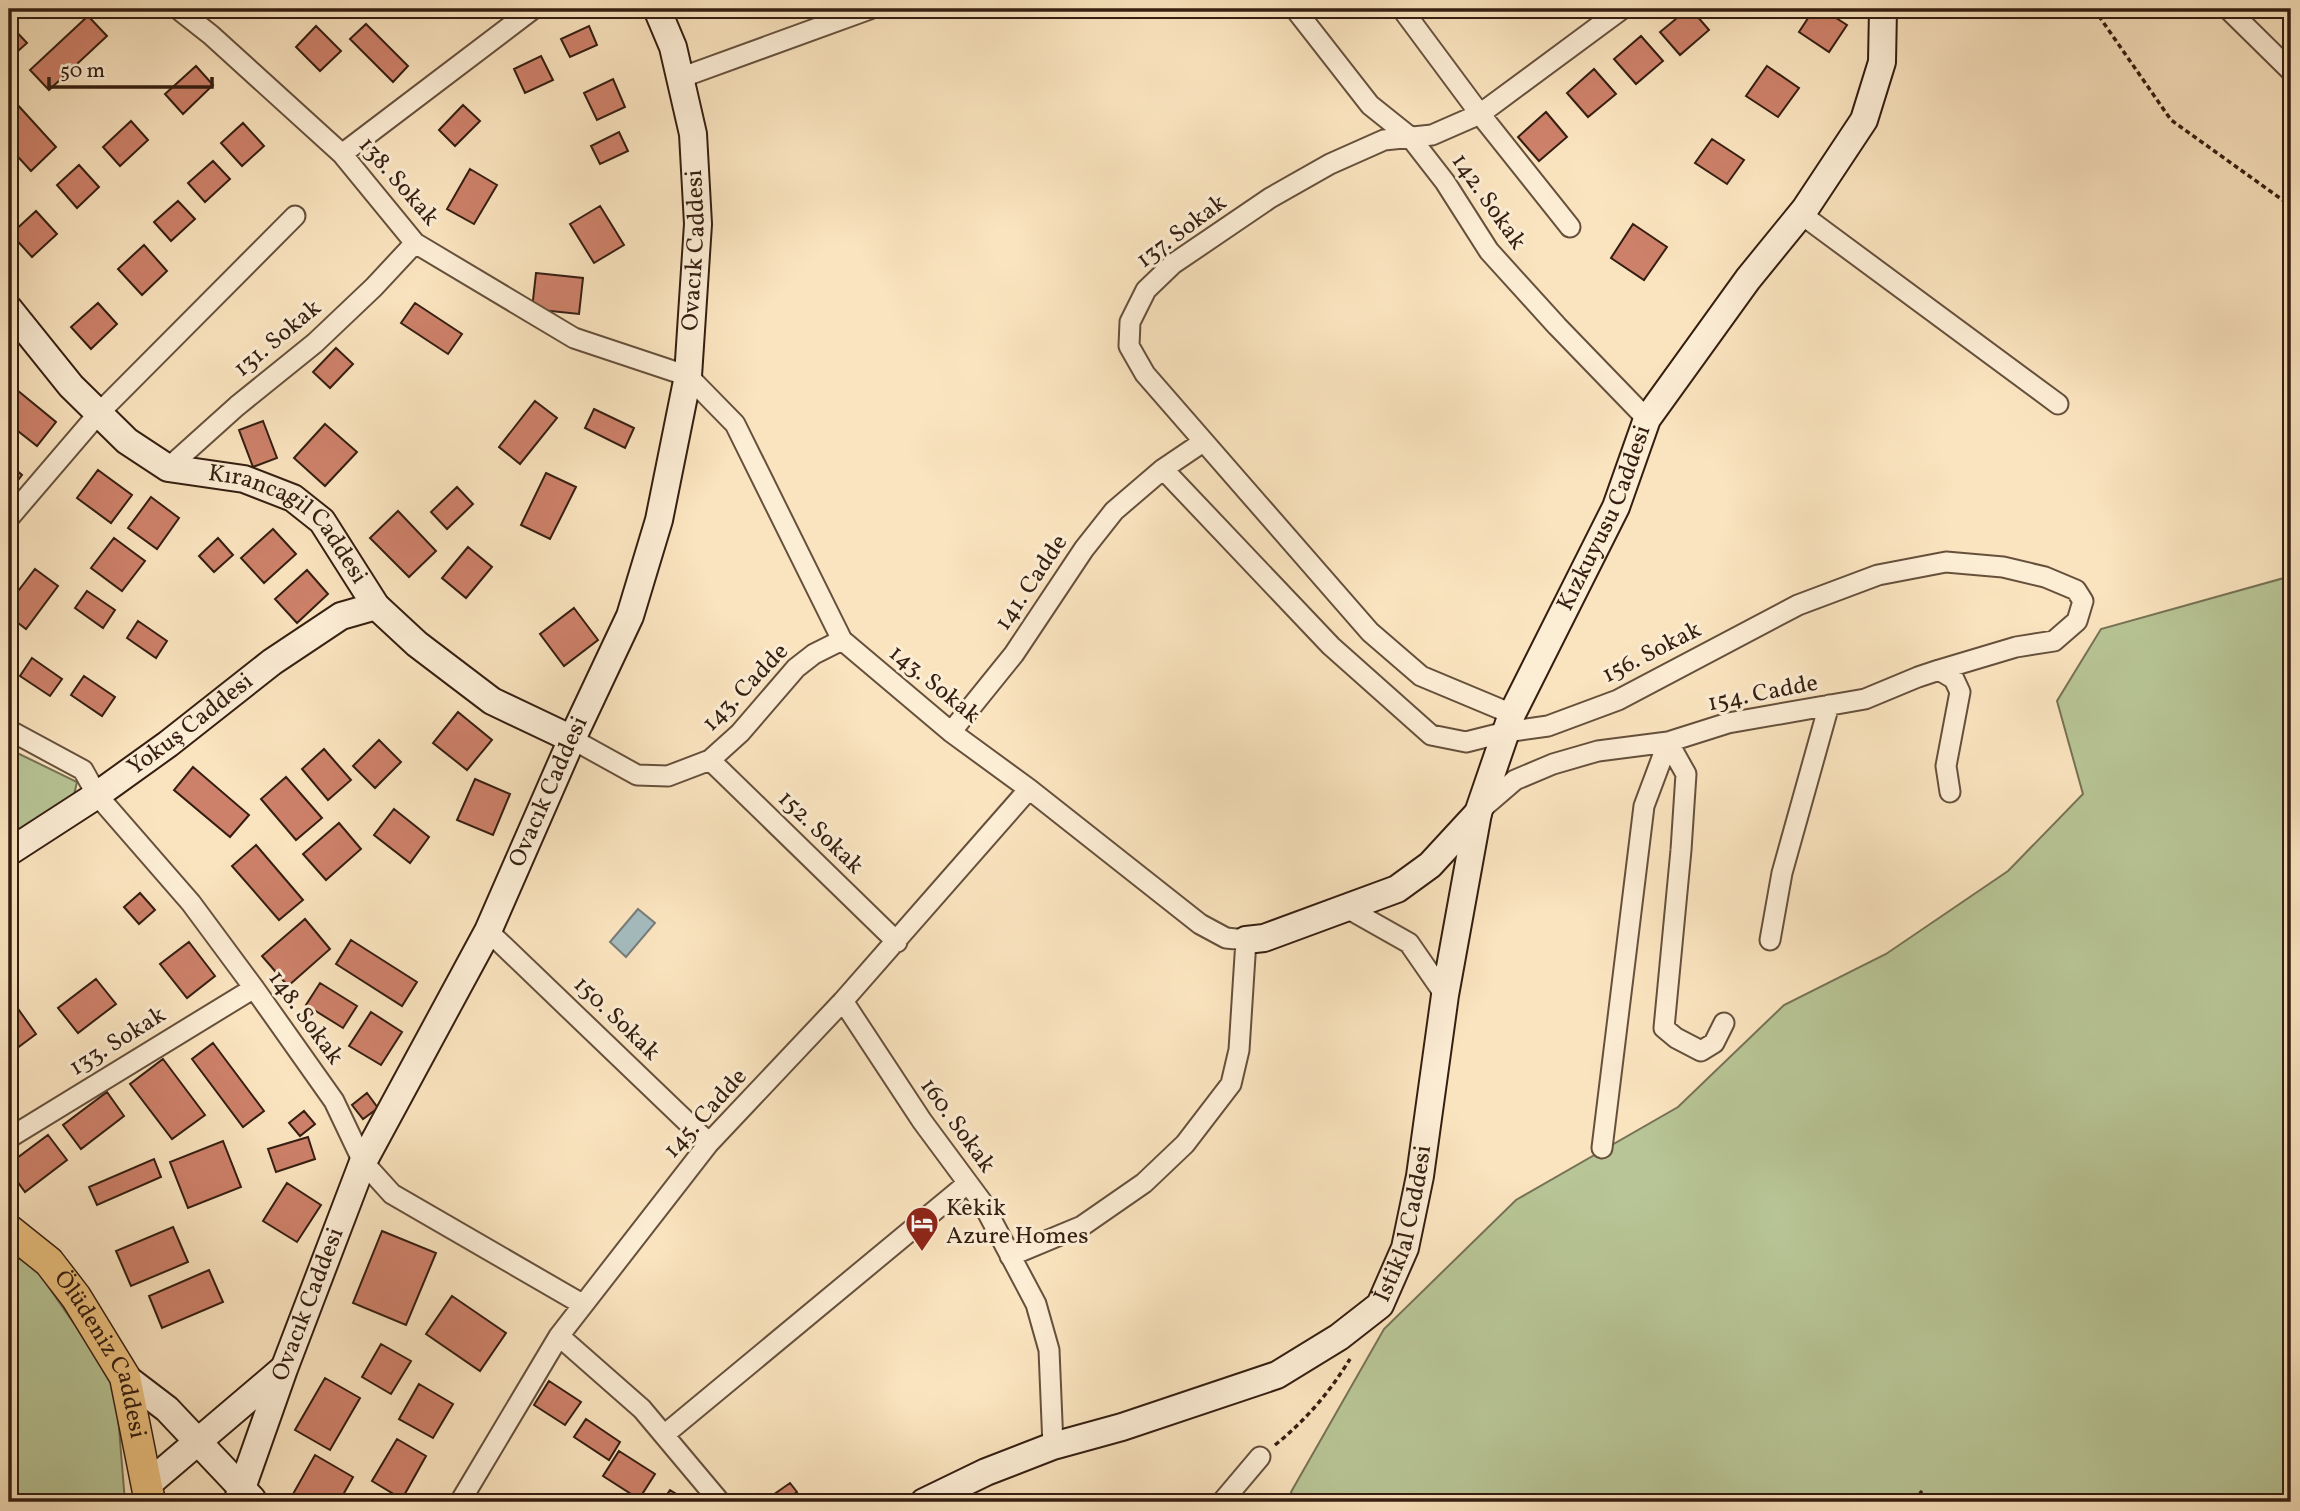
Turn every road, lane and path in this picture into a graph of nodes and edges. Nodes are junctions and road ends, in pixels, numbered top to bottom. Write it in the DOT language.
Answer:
graph roads {
  1 [pos="178,9"];
  2 [pos="533,9"];
  3 [pos="657,9"];
  4 [pos="870,9"];
  5 [pos="1295,9"];
  6 [pos="1402,9"];
  7 [pos="1883,9"];
  8 [pos="2094,9"];
  9 [pos="2228,9"];
  10 [pos="1618,10"];
  11 [pos="2291,71"];
  12 [pos="680,78"];
  13 [pos="1480,114"];
  14 [pos="1410,137"];
  15 [pos="342,154"];
  16 [pos="2291,206"];
  17 [pos="1801,214"];
  18 [pos="295,216"];
  19 [pos="1570,228"];
  20 [pos="415,243"];
  21 [pos="9,309"];
  22 [pos="688,376"];
  23 [pos="2058,404"];
  24 [pos="98,414"];
  25 [pos="1647,419"];
  26 [pos="1203,442"];
  27 [pos="168,468"];
  28 [pos="1163,469"];
  29 [pos="9,518"];
  30 [pos="376,606"];
  31 [pos="842,640"];
  32 [pos="1939,670"];
  33 [pos="1829,705"];
  34 [pos="1509,723"];
  35 [pos="9,730"];
  36 [pos="951,732"];
  37 [pos="572,739"];
  38 [pos="1668,742"];
  39 [pos="710,760"];
  40 [pos="1029,789"];
  41 [pos="1950,792"];
  42 [pos="97,795"];
  43 [pos="1478,813"];
  44 [pos="9,852"];
  45 [pos="1347,908"];
  46 [pos="488,931"];
  47 [pos="1246,940"];
  48 [pos="1770,940"];
  49 [pos="897,942"];
  50 [pos="254,988"];
  51 [pos="1445,995"];
  52 [pos="843,1002"];
  53 [pos="1724,1023"];
  54 [pos="9,1138"];
  55 [pos="709,1143"];
  56 [pos="1602,1148"];
  57 [pos="363,1162"];
  58 [pos="968,1183"];
  59 [pos="9,1230"];
  60 [pos="1010,1256"];
  61 [pos="582,1304"];
  62 [pos="559,1336"];
  63 [pos="1355,1349"];
  64 [pos="284,1369"];
  65 [pos="125,1377"];
  66 [pos="664,1435"];
  67 [pos="197,1441"];
  68 [pos="1053,1446"];
  69 [pos="1260,1457"];
  70 [pos="149,1493"];
  71 [pos="245,1498"];
  72 [pos="460,1502"];
  73 [pos="720,1502"];
  74 [pos="924,1502"];
  75 [pos="1222,1502"];
  76 [pos="1916,1502"];
  77 [pos="1923,1502"];
  1 -- 15 [label="street, 138. Sokak"];
  2 -- 15 [label="street"];
  3 -- 12 [label="street, Ovacık Caddesi"];
  4 -- 12 [label="street"];
  5 -- 14 [label="street, 142. Sokak"];
  6 -- 13 [label="street"];
  7 -- 17 [label="street, Kızkuyusu Caddesi"];
  8 -- 16 [label="path"];
  9 -- 11 [label="street"];
  10 -- 13 [label="street, 137. Sokak"];
  12 -- 22 [label="street, Ovacık Caddesi"];
  13 -- 14 [label="street, 137. Sokak"];
  13 -- 19 [label="street"];
  14 -- 25 [label="street, 142. Sokak"];
  14 -- 26 [label="street, 137. Sokak"];
  15 -- 20 [label="street, 138. Sokak"];
  17 -- 23 [label="street"];
  17 -- 25 [label="street, Kızkuyusu Caddesi"];
  18 -- 24 [label="street"];
  20 -- 22 [label="street, 138. Sokak"];
  20 -- 27 [label="street, 131. Sokak"];
  21 -- 24 [label="street, Kırancagil Caddesi"];
  22 -- 31 [label="street, 143. Sokak"];
  22 -- 37 [label="street, Ovacık Caddesi"];
  24 -- 27 [label="street, Kırancagil Caddesi"];
  24 -- 29 [label="street"];
  25 -- 34 [label="street, Kızkuyusu Caddesi"];
  26 -- 28 [label="street, 141. Cadde"];
  26 -- 34 [label="street, 137. Sokak"];
  27 -- 30 [label="street, Kırancagil Caddesi"];
  28 -- 34 [label="street, 156. Sokak"];
  28 -- 36 [label="street, 141. Cadde"];
  30 -- 37 [label="street, Kırancagil Caddesi"];
  30 -- 42 [label="street, Yokuş Caddesi"];
  31 -- 36 [label="street, 143. Sokak"];
  31 -- 39 [label="street, 143. Cadde"];
  32 -- 33 [label="street, 154. Cadde"];
  32 -- 34 [label="street, 156. Sokak"];
  32 -- 41 [label="street"];
  33 -- 38 [label="street, 154. Cadde"];
  33 -- 48 [label="street"];
  34 -- 43 [label="street, Kızkuyusu Caddesi"];
  35 -- 42 [label="street, 148. Sokak"];
  36 -- 40 [label="street, 143. Sokak"];
  37 -- 39 [label="street, 143. Cadde"];
  37 -- 46 [label="street, Ovacık Caddesi"];
  38 -- 43 [label="street, 154. Cadde"];
  38 -- 53 [label="street"];
  38 -- 56 [label="street"];
  39 -- 49 [label="street, 152. Sokak"];
  40 -- 47 [label="street, 143. Sokak"];
  40 -- 49 [label="street, 145. Cadde"];
  42 -- 44 [label="street, Yokuş Caddesi"];
  42 -- 50 [label="street, 148. Sokak"];
  43 -- 45 [label="street, Kızkuyusu Caddesi"];
  43 -- 51 [label="street, İstiklal Caddesi"];
  45 -- 47 [label="street, Kızkuyusu Caddesi"];
  45 -- 51 [label="street"];
  46 -- 55 [label="street, 150. Sokak"];
  46 -- 57 [label="street, Ovacık Caddesi"];
  47 -- 60 [label="street"];
  49 -- 52 [label="street, 145. Cadde"];
  50 -- 54 [label="street, 133. Sokak"];
  50 -- 57 [label="street, 148. Sokak"];
  51 -- 68 [label="street, İstiklal Caddesi"];
  52 -- 55 [label="street, 145. Cadde"];
  52 -- 58 [label="street, 160. Sokak"];
  55 -- 61 [label="street, 145. Cadde"];
  57 -- 61 [label="street, 148. Sokak"];
  57 -- 64 [label="street, Ovacık Caddesi"];
  58 -- 60 [label="street, 160. Sokak"];
  58 -- 66 [label="street"];
  59 -- 65 [label="main road, Ölüdeniz Caddesi"];
  60 -- 68 [label="street, 160. Sokak"];
  61 -- 62 [label="street, 145. Cadde"];
  62 -- 66 [label="street"];
  62 -- 72 [label="street, 145. Cadde"];
  63 -- 69 [label="path"];
  64 -- 67 [label="street, Ovacık Caddesi"];
  64 -- 71 [label="street"];
  65 -- 67 [label="street"];
  65 -- 70 [label="main road, Ölüdeniz Caddesi"];
  66 -- 73 [label="street"];
  67 -- 70 [label="street, Ovacık Caddesi"];
  67 -- 71 [label="street"];
  68 -- 74 [label="street, İstiklal Caddesi"];
  69 -- 75 [label="street"];
  76 -- 77 [label="path"];
}
